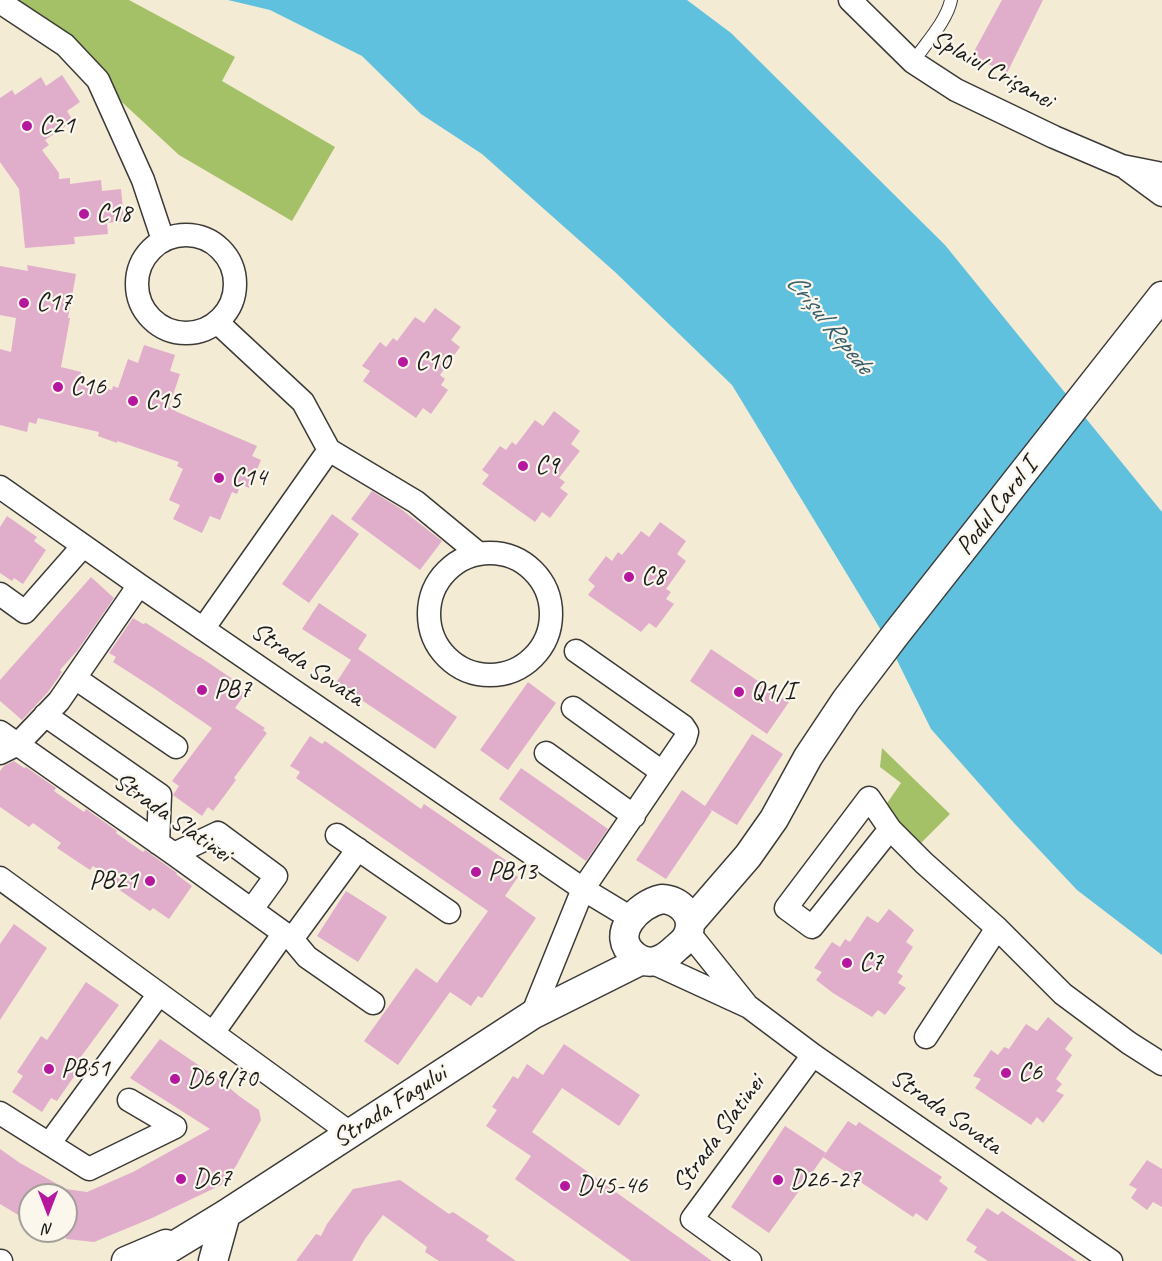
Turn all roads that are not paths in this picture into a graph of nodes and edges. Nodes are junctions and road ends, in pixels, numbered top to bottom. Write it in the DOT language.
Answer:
graph roads {
  1 [pos="850,0"];
  2 [pos="951,0"];
  3 [pos="0,2"];
  4 [pos="913,62"];
  5 [pos="1122,166"];
  6 [pos="1162,174"];
  7 [pos="1162,195"];
  8 [pos="163,240"];
  9 [pos="1155,305"];
  10 [pos="217,322"];
  11 [pos="329,450"];
  12 [pos="0,487"];
  13 [pos="83,546"];
  14 [pos="479,554"];
  15 [pos="139,585"];
  16 [pos="0,594"];
  17 [pos="203,629"];
  18 [pos="576,651"];
  19 [pos="75,678"];
  20 [pos="573,708"];
  21 [pos="45,715"];
  22 [pos="6,743"];
  23 [pos="176,747"];
  24 [pos="546,753"];
  25 [pos="662,772"];
  26 [pos="634,816"];
  27 [pos="890,829"];
  28 [pos="337,835"];
  29 [pos="166,848"];
  30 [pos="358,849"];
  31 [pos="0,878"];
  32 [pos="723,884"];
  33 [pos="583,889"];
  34 [pos="669,900"];
  35 [pos="252,909"];
  36 [pos="449,912"];
  37 [pos="628,928"];
  38 [pos="689,928"];
  39 [pos="998,928"];
  40 [pos="288,936"];
  41 [pos="647,961"];
  42 [pos="551,967"];
  43 [pos="159,994"];
  44 [pos="570,995"];
  45 [pos="373,1003"];
  46 [pos="749,1007"];
  47 [pos="532,1015"];
  48 [pos="213,1033"];
  49 [pos="926,1037"];
  50 [pos="813,1055"];
  51 [pos="1162,1064"];
  52 [pos="129,1100"];
  53 [pos="0,1113"];
  54 [pos="350,1133"];
  55 [pos="49,1144"];
  56 [pos="216,1220"];
  57 [pos="126,1261"];
  58 [pos="149,1261"];
  59 [pos="213,1261"];
  60 [pos="750,1261"];
  61 [pos="1111,1261"];
  1 -- 4 [label="street, Splaiul Crișanei"];
  2 -- 4 [label="lane"];
  3 -- 8 [label="street"];
  4 -- 5 [label="street, Splaiul Crișanei"];
  5 -- 6 [label="street, Splaiul Crișanei"];
  5 -- 7 [label="street, Splaiul Crișanei"];
  8 -- 10 [label="street"];
  8 -- 10 [label="street"];
  9 -- 32 [label="street, Podul Carol I"];
  10 -- 11 [label="street"];
  11 -- 14 [label="street"];
  11 -- 17 [label="street"];
  12 -- 13 [label="street, Strada Sovata"];
  13 -- 15 [label="street, Strada Sovata"];
  13 -- 16 [label="street"];
  14 -- 14 [label="street"];
  15 -- 17 [label="street, Strada Sovata"];
  15 -- 19 [label="street"];
  17 -- 33 [label="street, Strada Sovata"];
  18 -- 25 [label="street"];
  19 -- 21 [label="street"];
  19 -- 23 [label="street"];
  20 -- 25 [label="street"];
  21 -- 22 [label="street"];
  21 -- 29 [label="street"];
  22 -- 29 [label="street, Strada Slatinei"];
  24 -- 26 [label="street"];
  25 -- 26 [label="street"];
  26 -- 33 [label="street"];
  27 -- 27 [label="street"];
  27 -- 39 [label="street"];
  28 -- 30 [label="street"];
  29 -- 35 [label="street, Strada Slatinei"];
  29 -- 35 [label="street"];
  30 -- 36 [label="street"];
  30 -- 40 [label="street"];
  31 -- 43 [label="street"];
  32 -- 34 [label="street, Strada Fagului"];
  32 -- 38 [label="street, Strada Fagului"];
  33 -- 37 [label="street, Strada Sovata"];
  33 -- 42 [label="street"];
  34 -- 37 [label="street, Strada Fagului"];
  34 -- 38 [label="street"];
  35 -- 40 [label="street, Strada Slatinei"];
  37 -- 41 [label="street"];
  37 -- 44 [label="street, Strada Fagului"];
  38 -- 41 [label="street, Strada Fagului"];
  38 -- 46 [label="street, Strada Sovata"];
  39 -- 49 [label="street"];
  39 -- 51 [label="street"];
  40 -- 45 [label="street, Strada Slatinei"];
  40 -- 48 [label="street"];
  41 -- 44 [label="street, Strada Fagului"];
  41 -- 46 [label="street, Strada Sovata"];
  42 -- 44 [label="street"];
  42 -- 47 [label="street"];
  43 -- 48 [label="street"];
  43 -- 55 [label="street"];
  44 -- 47 [label="street, Strada Fagului"];
  46 -- 50 [label="street, Strada Sovata"];
  47 -- 54 [label="street, Strada Fagului"];
  48 -- 54 [label="street"];
  50 -- 60 [label="street, Strada Slatinei"];
  50 -- 61 [label="street, Strada Sovata"];
  52 -- 55 [label="street"];
  53 -- 55 [label="street"];
  54 -- 56 [label="street, Strada Fagului"];
  56 -- 57 [label="street, Strada Fagului"];
  56 -- 58 [label="street, Strada Fagului"];
  56 -- 59 [label="street"];
}
